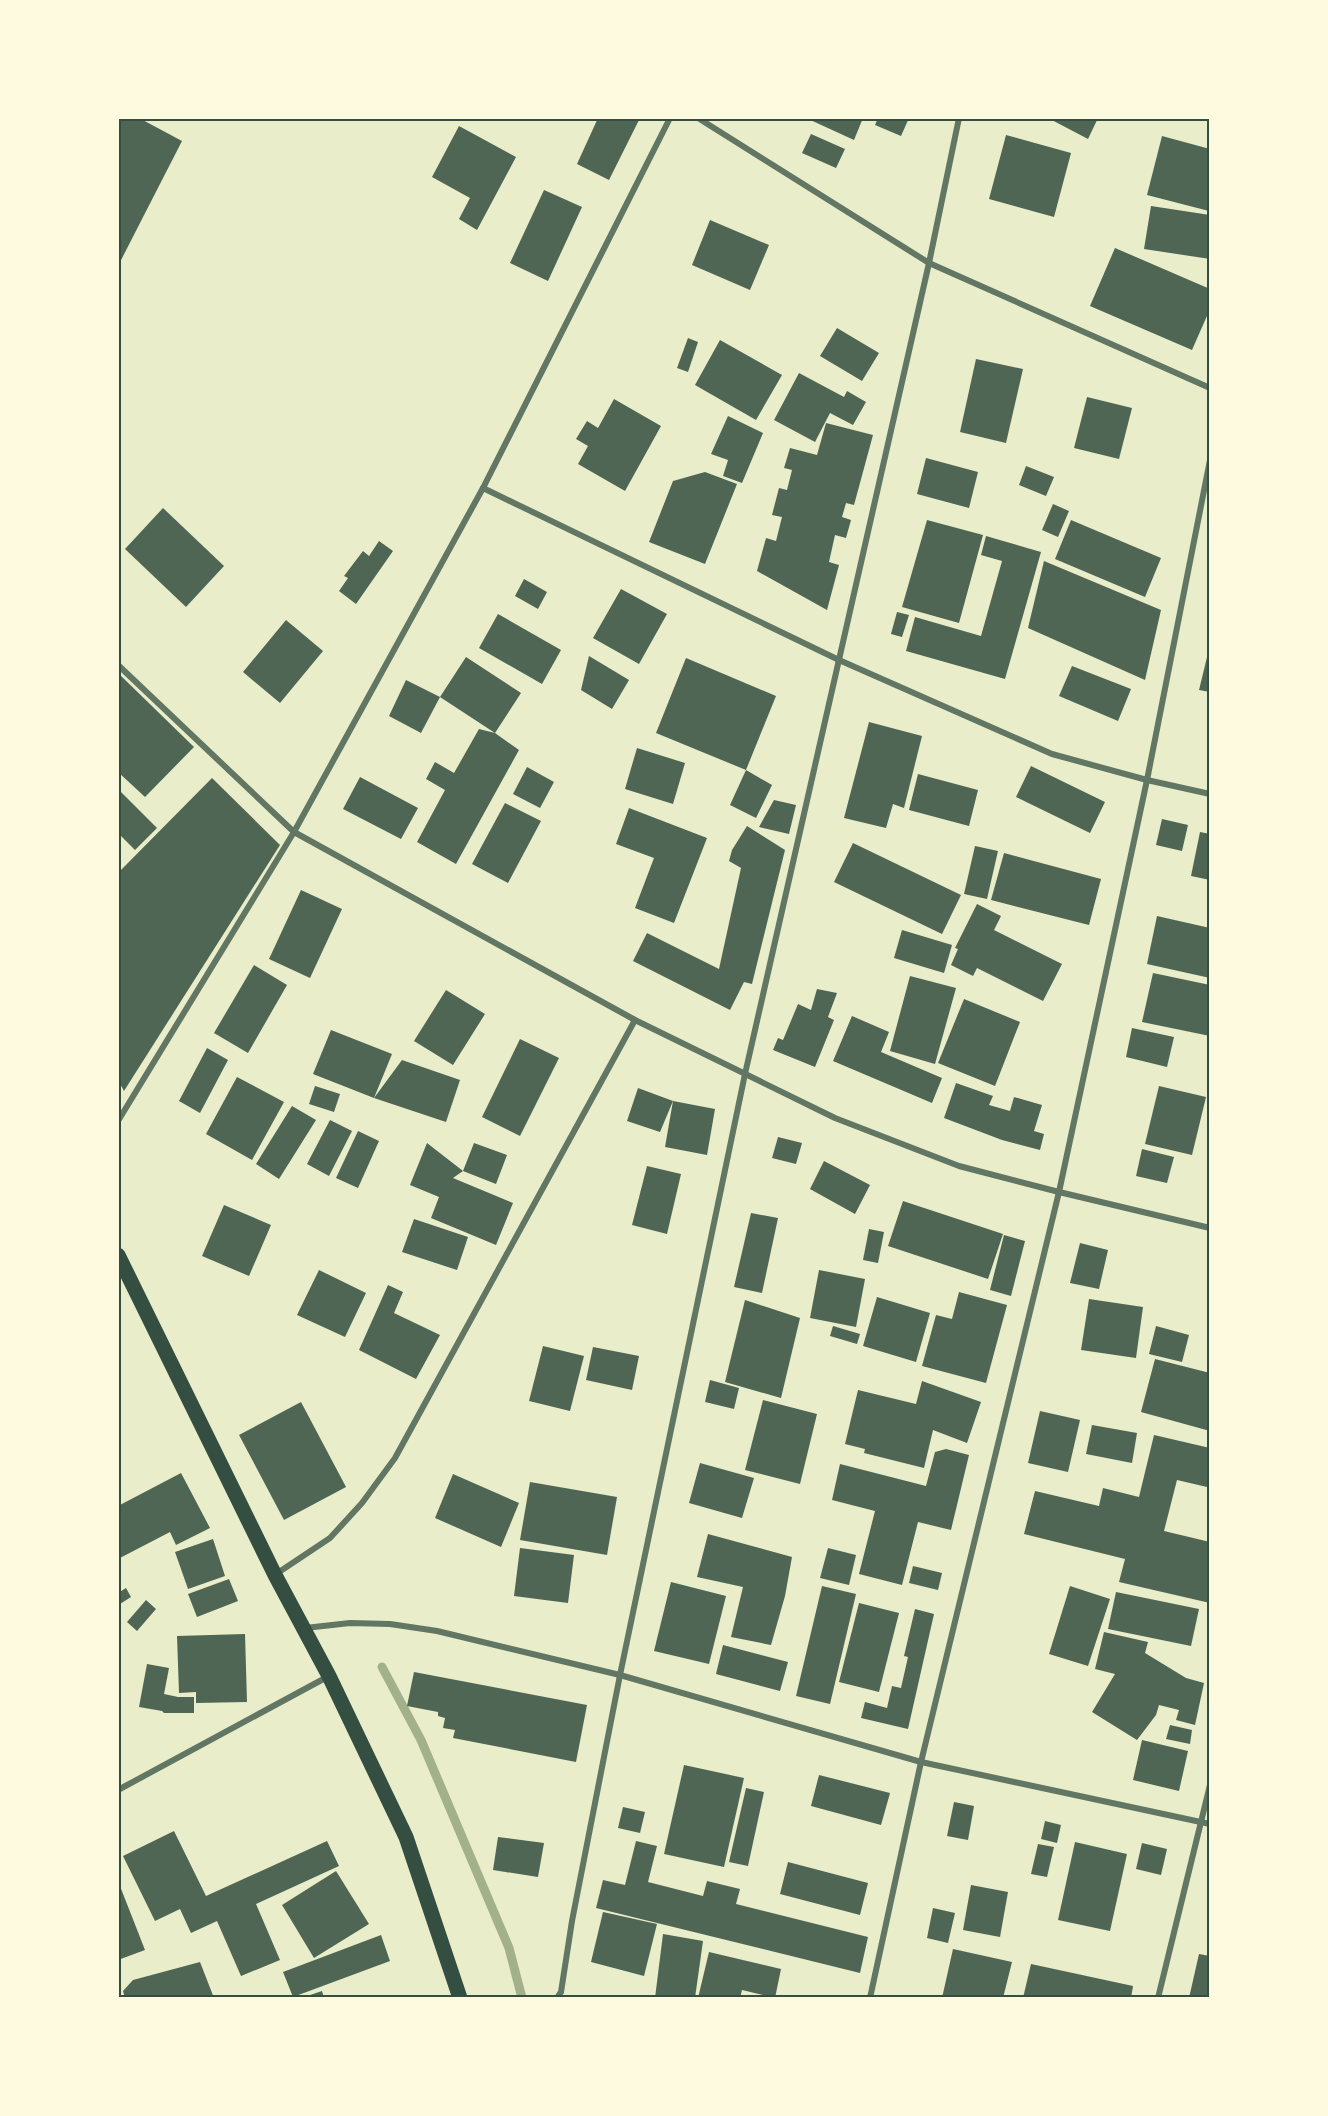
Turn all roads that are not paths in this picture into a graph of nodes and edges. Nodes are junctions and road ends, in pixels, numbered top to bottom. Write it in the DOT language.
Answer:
graph roads {
  1 [pos="670,118"];
  2 [pos="698,118"];
  3 [pos="959,118"];
  4 [pos="929,262"];
  5 [pos="1209,388"];
  6 [pos="1209,460"];
  7 [pos="483,488"];
  8 [pos="839,660"];
  9 [pos="118,665"];
  10 [pos="1147,780"];
  11 [pos="1209,794"];
  12 [pos="294,832"];
  13 [pos="635,1020"];
  14 [pos="745,1074"];
  15 [pos="118,1121"];
  16 [pos="1059,1192"];
  17 [pos="1209,1228"];
  18 [pos="118,1255"];
  19 [pos="275,1575"];
  20 [pos="304,1628"];
  21 [pos="620,1675"];
  22 [pos="329,1676"];
  23 [pos="921,1762"];
  24 [pos="1209,1785"];
  25 [pos="118,1790"];
  26 [pos="1201,1822"];
  27 [pos="1209,1824"];
  28 [pos="460,1998"];
  29 [pos="557,1998"];
  30 [pos="870,1998"];
  31 [pos="1158,1998"];
  1 -- 7 [label="street"];
  2 -- 4 [label="street"];
  3 -- 4 [label="street"];
  4 -- 5 [label="street"];
  4 -- 8 [label="street"];
  6 -- 10 [label="street"];
  7 -- 8 [label="street"];
  7 -- 12 [label="street"];
  8 -- 10 [label="street"];
  8 -- 14 [label="street"];
  9 -- 12 [label="street"];
  10 -- 11 [label="street"];
  10 -- 16 [label="street"];
  12 -- 13 [label="street"];
  12 -- 15 [label="street"];
  13 -- 14 [label="street"];
  13 -- 19 [label="street"];
  14 -- 16 [label="street"];
  14 -- 21 [label="street"];
  16 -- 17 [label="street"];
  16 -- 23 [label="street"];
  18 -- 19 [label="main road"];
  19 -- 20 [label="main road"];
  20 -- 21 [label="street"];
  20 -- 22 [label="main road"];
  21 -- 23 [label="street"];
  21 -- 29 [label="street"];
  22 -- 25 [label="street"];
  22 -- 28 [label="main road"];
  23 -- 26 [label="street"];
  23 -- 30 [label="street"];
  24 -- 26 [label="street"];
  26 -- 27 [label="street"];
  26 -- 31 [label="street"];
}
